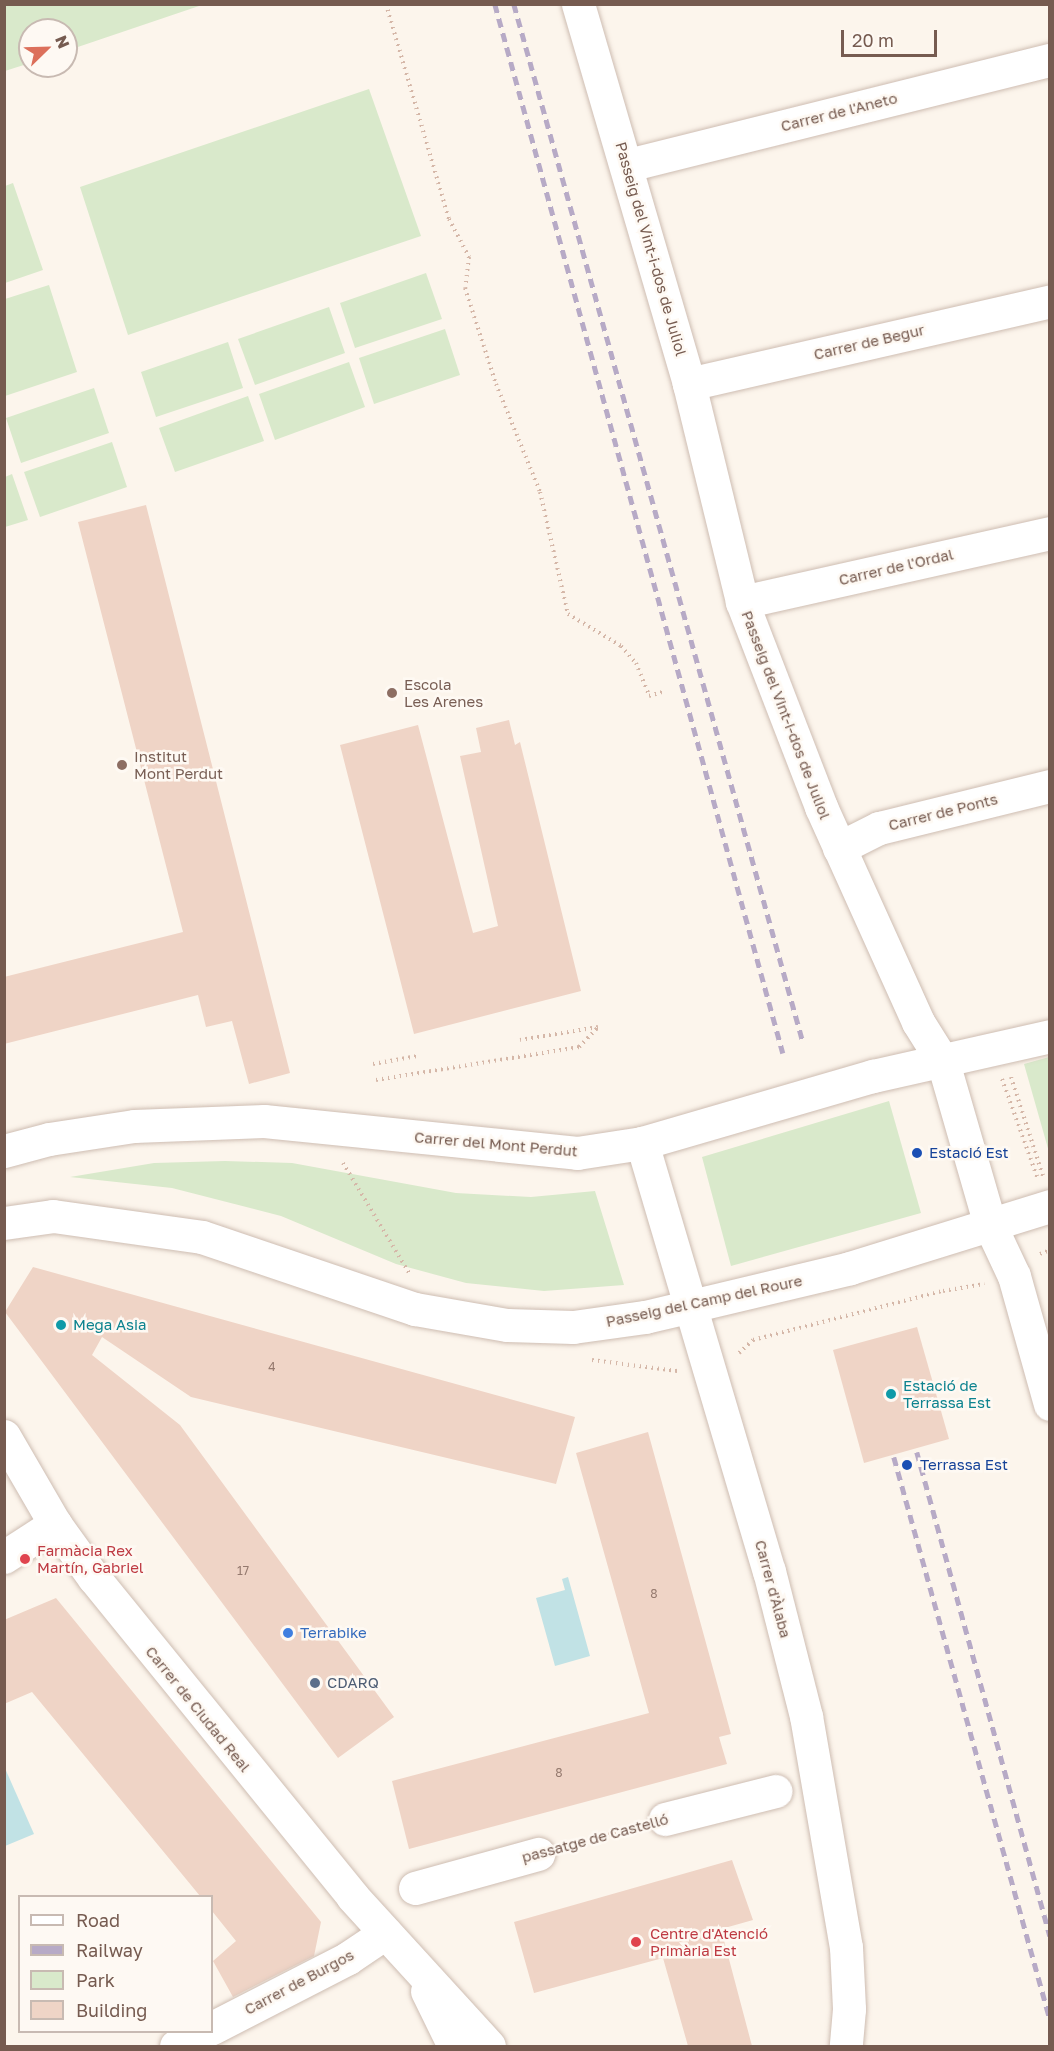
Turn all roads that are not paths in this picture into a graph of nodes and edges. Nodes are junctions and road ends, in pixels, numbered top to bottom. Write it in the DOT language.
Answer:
graph roads {
  1 [pos="578,4"];
  2 [pos="1050,60"];
  3 [pos="628,165"];
  4 [pos="1050,301"];
  5 [pos="689,384"];
  6 [pos="1050,533"];
  7 [pos="742,602"];
  8 [pos="1050,786"];
  9 [pos="839,848"];
  10 [pos="1050,1036"];
  11 [pos="943,1062"];
  12 [pos="642,1143"];
  13 [pos="4,1151"];
  14 [pos="1048,1206"];
  15 [pos="4,1223"];
  16 [pos="990,1225"];
  17 [pos="691,1305"];
  18 [pos="1050,1404"];
  19 [pos="4,1436"];
  20 [pos="55,1524"];
  21 [pos="4,1557"];
  22 [pos="776,1791"];
  23 [pos="665,1819"];
  24 [pos="538,1854"];
  25 [pos="415,1888"];
  26 [pos="385,1933"];
  27 [pos="414,1965"];
  28 [pos="213,2027"];
  29 [pos="201,2033"];
  30 [pos="176,2046"];
  31 [pos="454,2046"];
  32 [pos="489,2046"];
  33 [pos="846,2046"];
  1 -- 3 [label="street, Passeig del Vint-i-dos de Juliol"];
  2 -- 3 [label="street, Carrer de l'Aneto"];
  3 -- 5 [label="street, Passeig del Vint-i-dos de Juliol"];
  4 -- 5 [label="street, Carrer de Begur"];
  5 -- 7 [label="street, Passeig del Vint-i-dos de Juliol"];
  6 -- 7 [label="street, Carrer de l'Ordal"];
  7 -- 9 [label="street, Passeig del Vint-i-dos de Juliol"];
  8 -- 9 [label="street, Carrer de Ponts"];
  9 -- 11 [label="street, Passeig del Vint-i-dos de Juliol"];
  10 -- 11 [label="street, Carrer del Mont Perdut"];
  11 -- 12 [label="street, Carrer del Mont Perdut"];
  11 -- 16 [label="street, Passeig del Vint-i-dos de Juliol"];
  12 -- 13 [label="street, Carrer del Mont Perdut"];
  12 -- 17 [label="street, Carrer d'Àlaba"];
  14 -- 16 [label="street, Passeig del Camp del Roure"];
  15 -- 17 [label="street, Passeig del Camp del Roure"];
  16 -- 17 [label="street, Passeig del Camp del Roure"];
  16 -- 18 [label="street, Passeig del Vint-i-dos de Juliol"];
  17 -- 33 [label="street, Carrer d'Àlaba"];
  19 -- 20 [label="street, Carrer de Ciudad Real"];
  20 -- 21 [label="street"];
  20 -- 26 [label="street, Carrer de Ciudad Real"];
  22 -- 23 [label="street, passatge de Castelló"];
  24 -- 25 [label="street, passatge de Castelló"];
  26 -- 27 [label="street, Carrer de Ciudad Real"];
  26 -- 28 [label="street, Carrer de Burgos"];
  27 -- 31 [label="street, Carrer de Ciudad Real"];
  27 -- 32 [label="street, Carrer de Ciudad Real"];
  29 -- 30 [label="street"];
}
